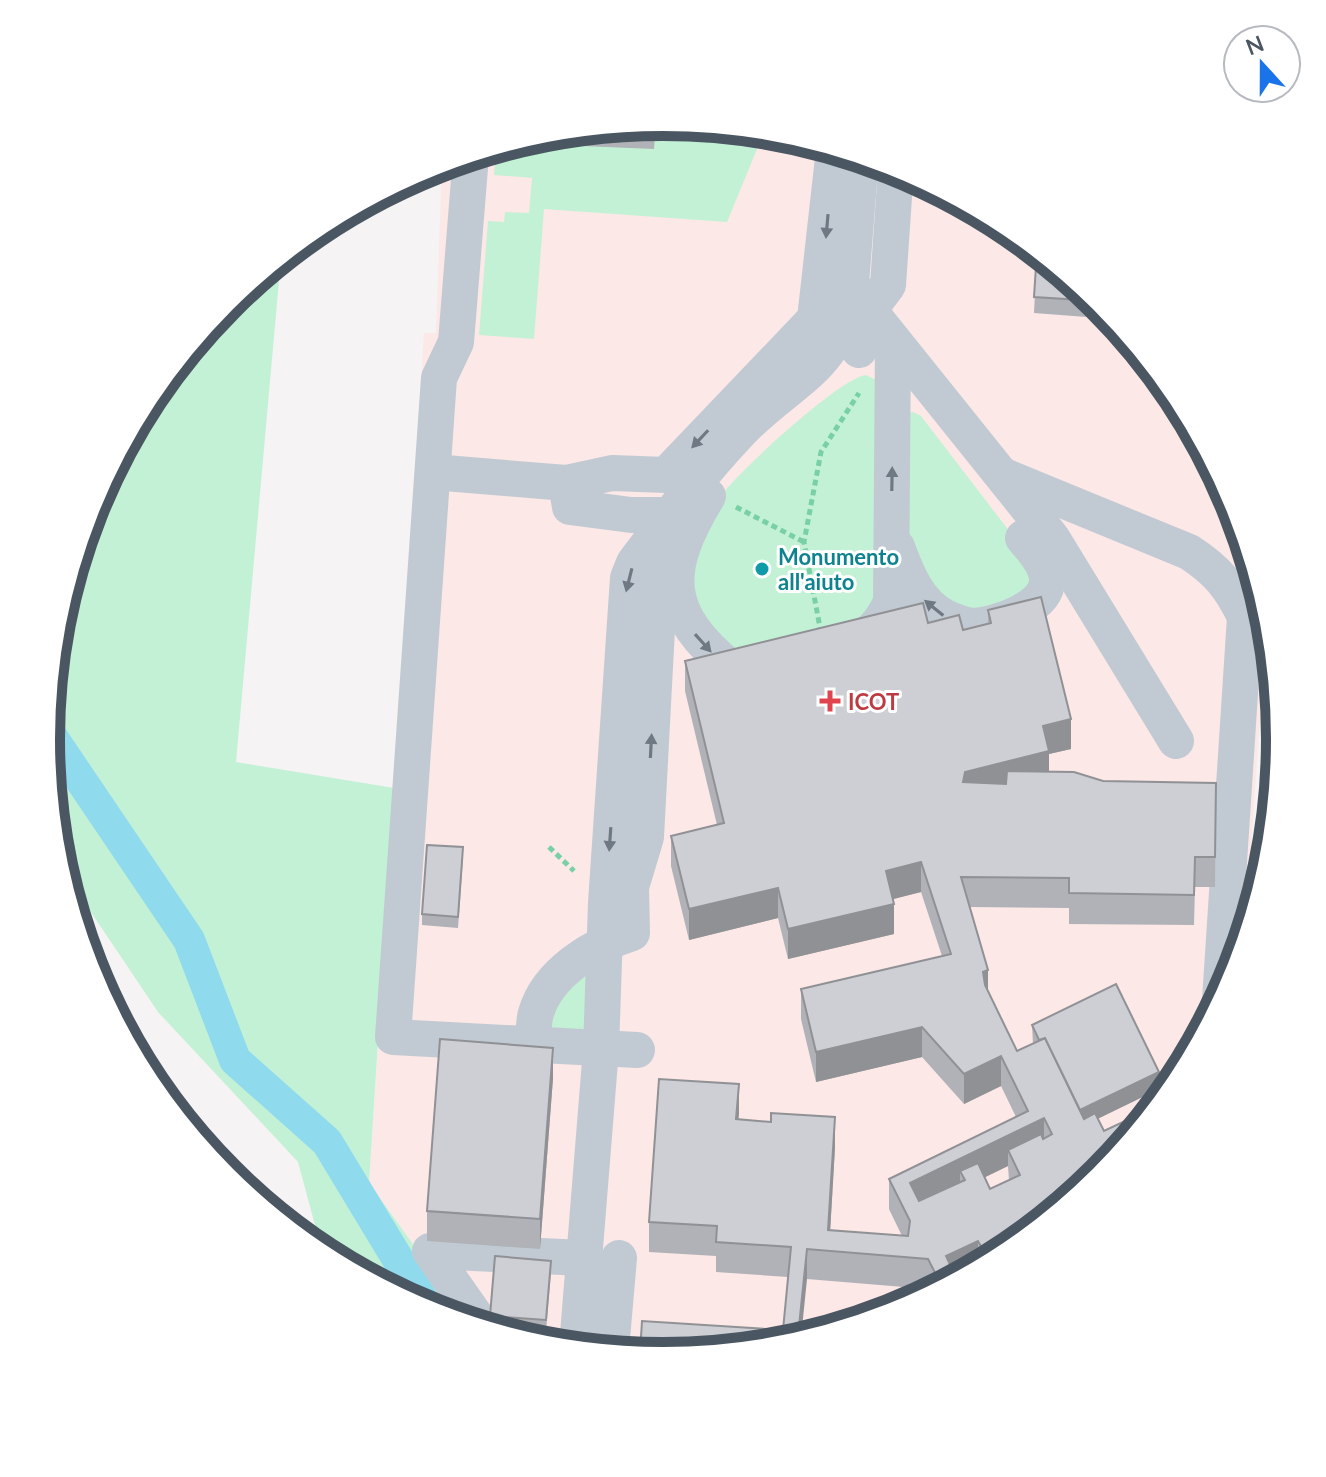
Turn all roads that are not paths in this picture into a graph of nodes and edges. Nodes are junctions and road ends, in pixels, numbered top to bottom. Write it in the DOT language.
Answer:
graph roads {
  1 [pos="833,160"];
  2 [pos="470,168"];
  3 [pos="861,169"];
  4 [pos="895,182"];
  5 [pos="860,296"];
  6 [pos="893,341"];
  7 [pos="918,372"];
  8 [pos="433,472"];
  9 [pos="1004,476"];
  10 [pos="568,495"];
  11 [pos="664,524"];
  12 [pos="891,531"];
  13 [pos="1176,741"];
  14 [pos="605,942"];
  15 [pos="1222,963"];
  16 [pos="533,1045"];
  17 [pos="601,1049"];
  18 [pos="637,1050"];
  19 [pos="584,1258"];
  20 [pos="619,1258"];
  21 [pos="471,1310"];
  22 [pos="578,1335"];
  23 [pos="612,1339"];
  1 -- 10 [label="lane, one-way"];
  2 -- 8 [label="lane"];
  3 -- 5 [label="lane"];
  4 -- 5 [label="lane"];
  5 -- 6 [label="lane"];
  5 -- 11 [label="lane"];
  5 -- 12 [label="lane, one-way"];
  6 -- 7 [label="lane"];
  12 -- 6 [label="lane, one-way"];
  7 -- 9 [label="lane"];
  7 -- 12 [label="lane, one-way"];
  8 -- 10 [label="lane"];
  8 -- 16 [label="lane"];
  9 -- 13 [label="lane"];
  9 -- 15 [label="lane"];
  10 -- 11 [label="lane"];
  11 -- 14 [label="lane"];
  14 -- 16 [label="lane"];
  14 -- 17 [label="lane"];
  16 -- 17 [label="lane"];
  17 -- 18 [label="lane"];
  17 -- 19 [label="lane"];
  19 -- 21 [label="lane"];
  19 -- 22 [label="lane"];
  20 -- 23 [label="lane"];
}
